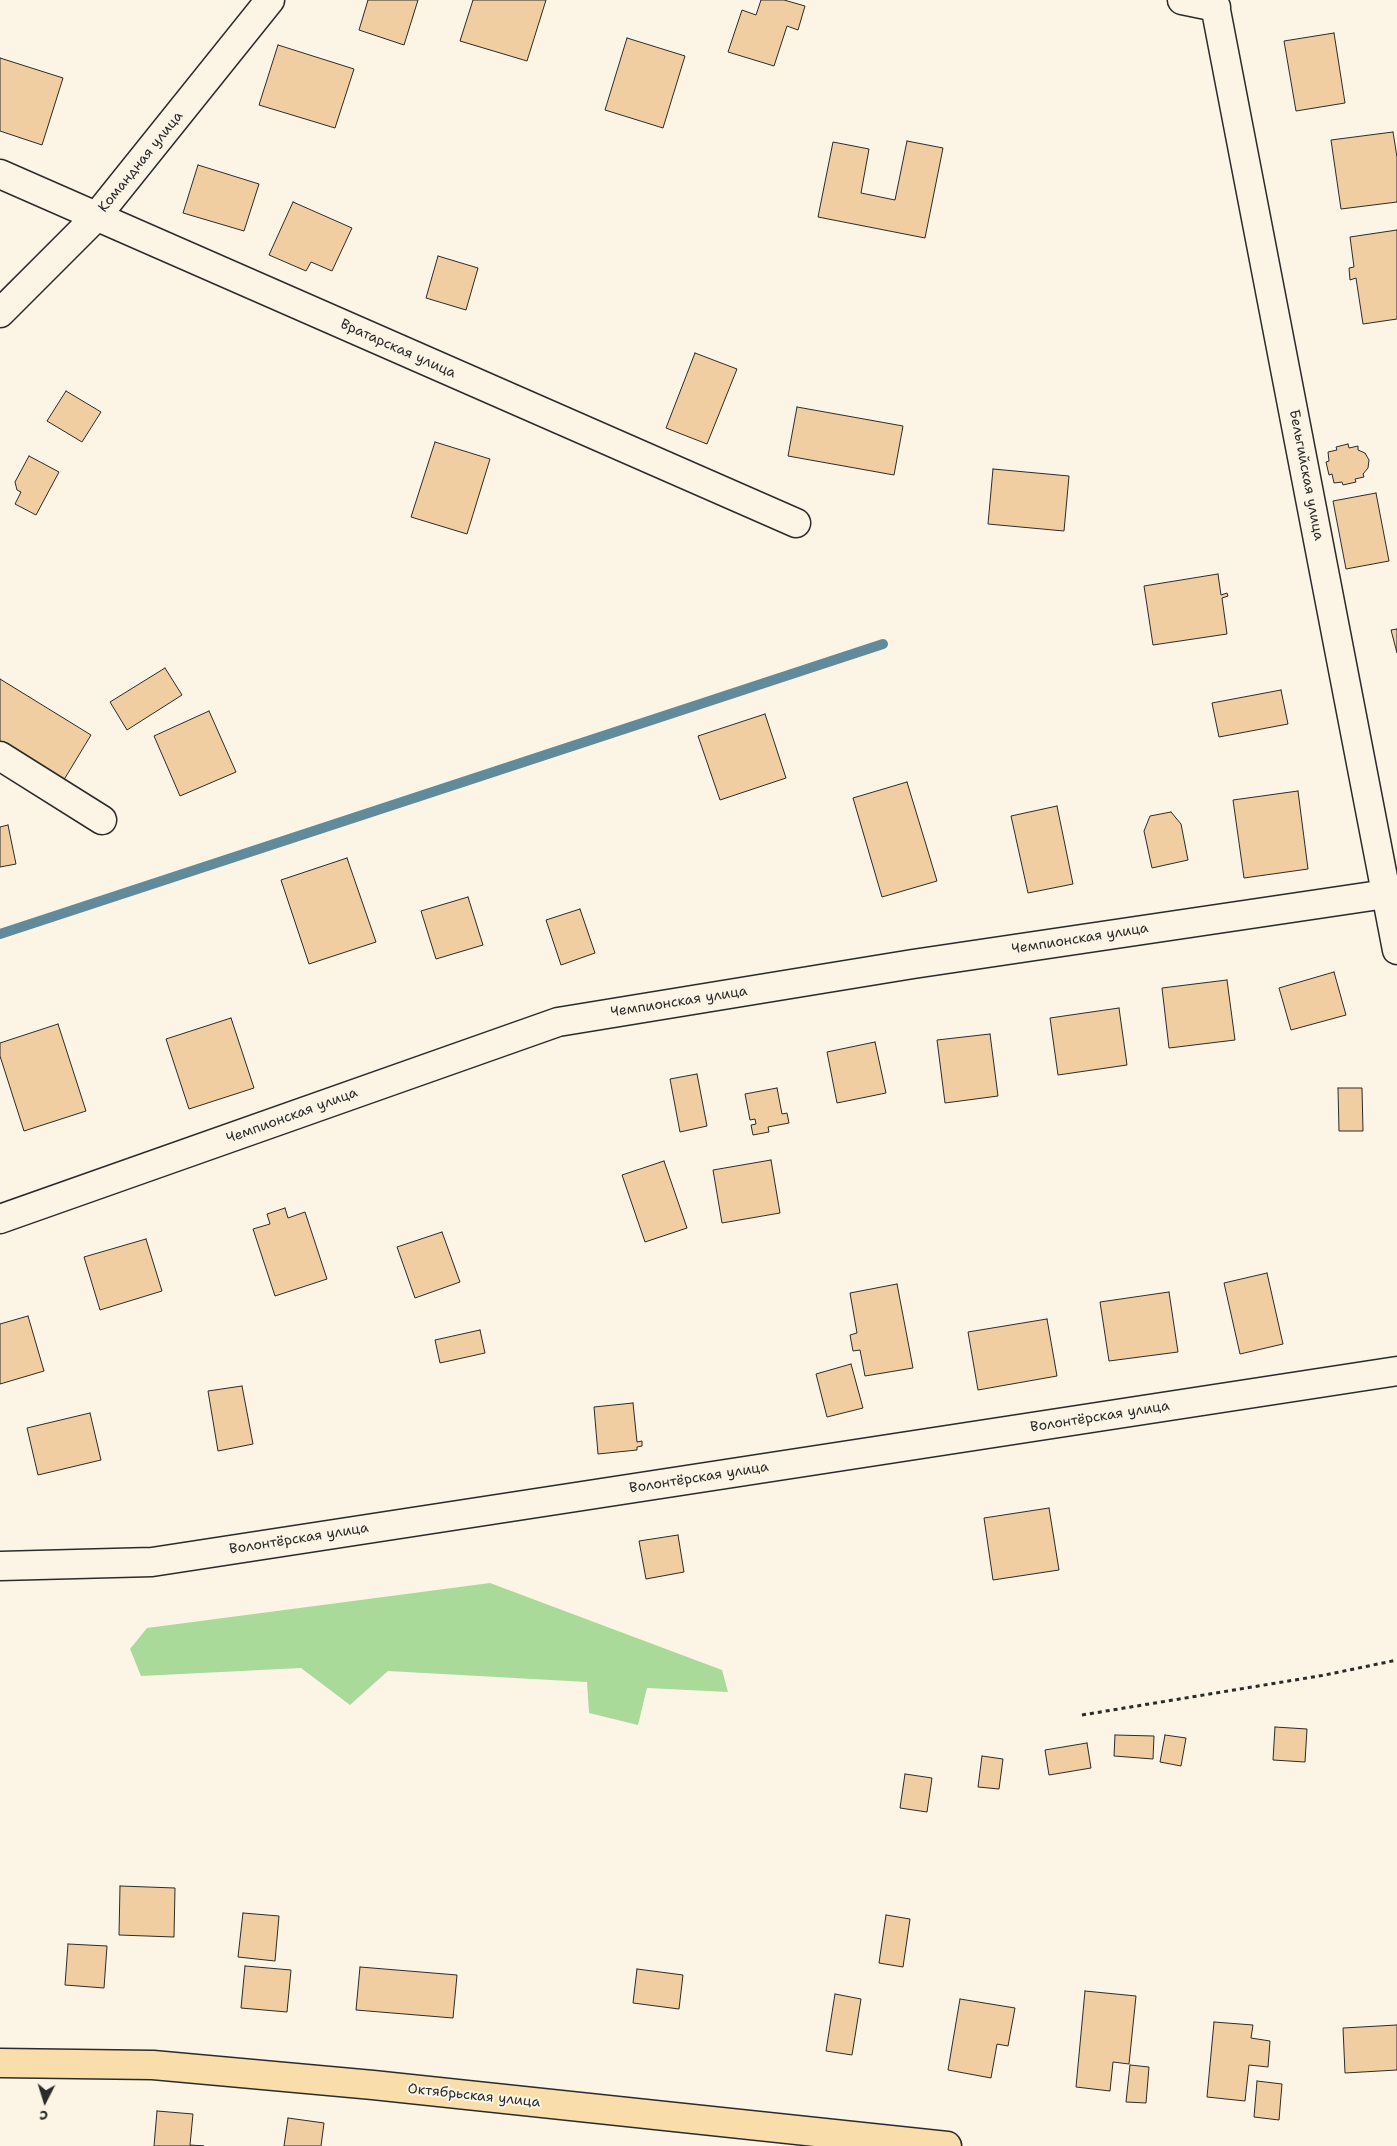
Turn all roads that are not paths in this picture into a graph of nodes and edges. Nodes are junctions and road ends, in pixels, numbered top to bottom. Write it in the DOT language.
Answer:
graph roads {
  1 [pos="270,0"];
  2 [pos="1182,0"];
  3 [pos="1215,4"];
  4 [pos="0,174"];
  5 [pos="96,217"];
  6 [pos="0,313"];
  7 [pos="796,524"];
  8 [pos="0,756"];
  9 [pos="102,820"];
  10 [pos="1386,894"];
  11 [pos="1397,950"];
  12 [pos="0,1220"];
  13 [pos="1397,1371"];
  14 [pos="0,1566"];
  15 [pos="0,2063"];
  16 [pos="870,2142"];
  17 [pos="947,2146"];
  1 -- 5 [label="street, Командная улица"];
  2 -- 3 [label="street"];
  3 -- 10 [label="street, Бельгийская улица"];
  4 -- 5 [label="street, Вратарская улица"];
  5 -- 6 [label="street, Командная улица"];
  5 -- 7 [label="street, Вратарская улица"];
  8 -- 9 [label="street"];
  10 -- 11 [label="street, Бельгийская улица"];
  10 -- 12 [label="street, Чемпионская улица"];
  13 -- 14 [label="street, Волонтёрская улица"];
  15 -- 16 [label="main road, Октябрьская улица"];
  16 -- 17 [label="main road, Октябрьская улица"];
}
